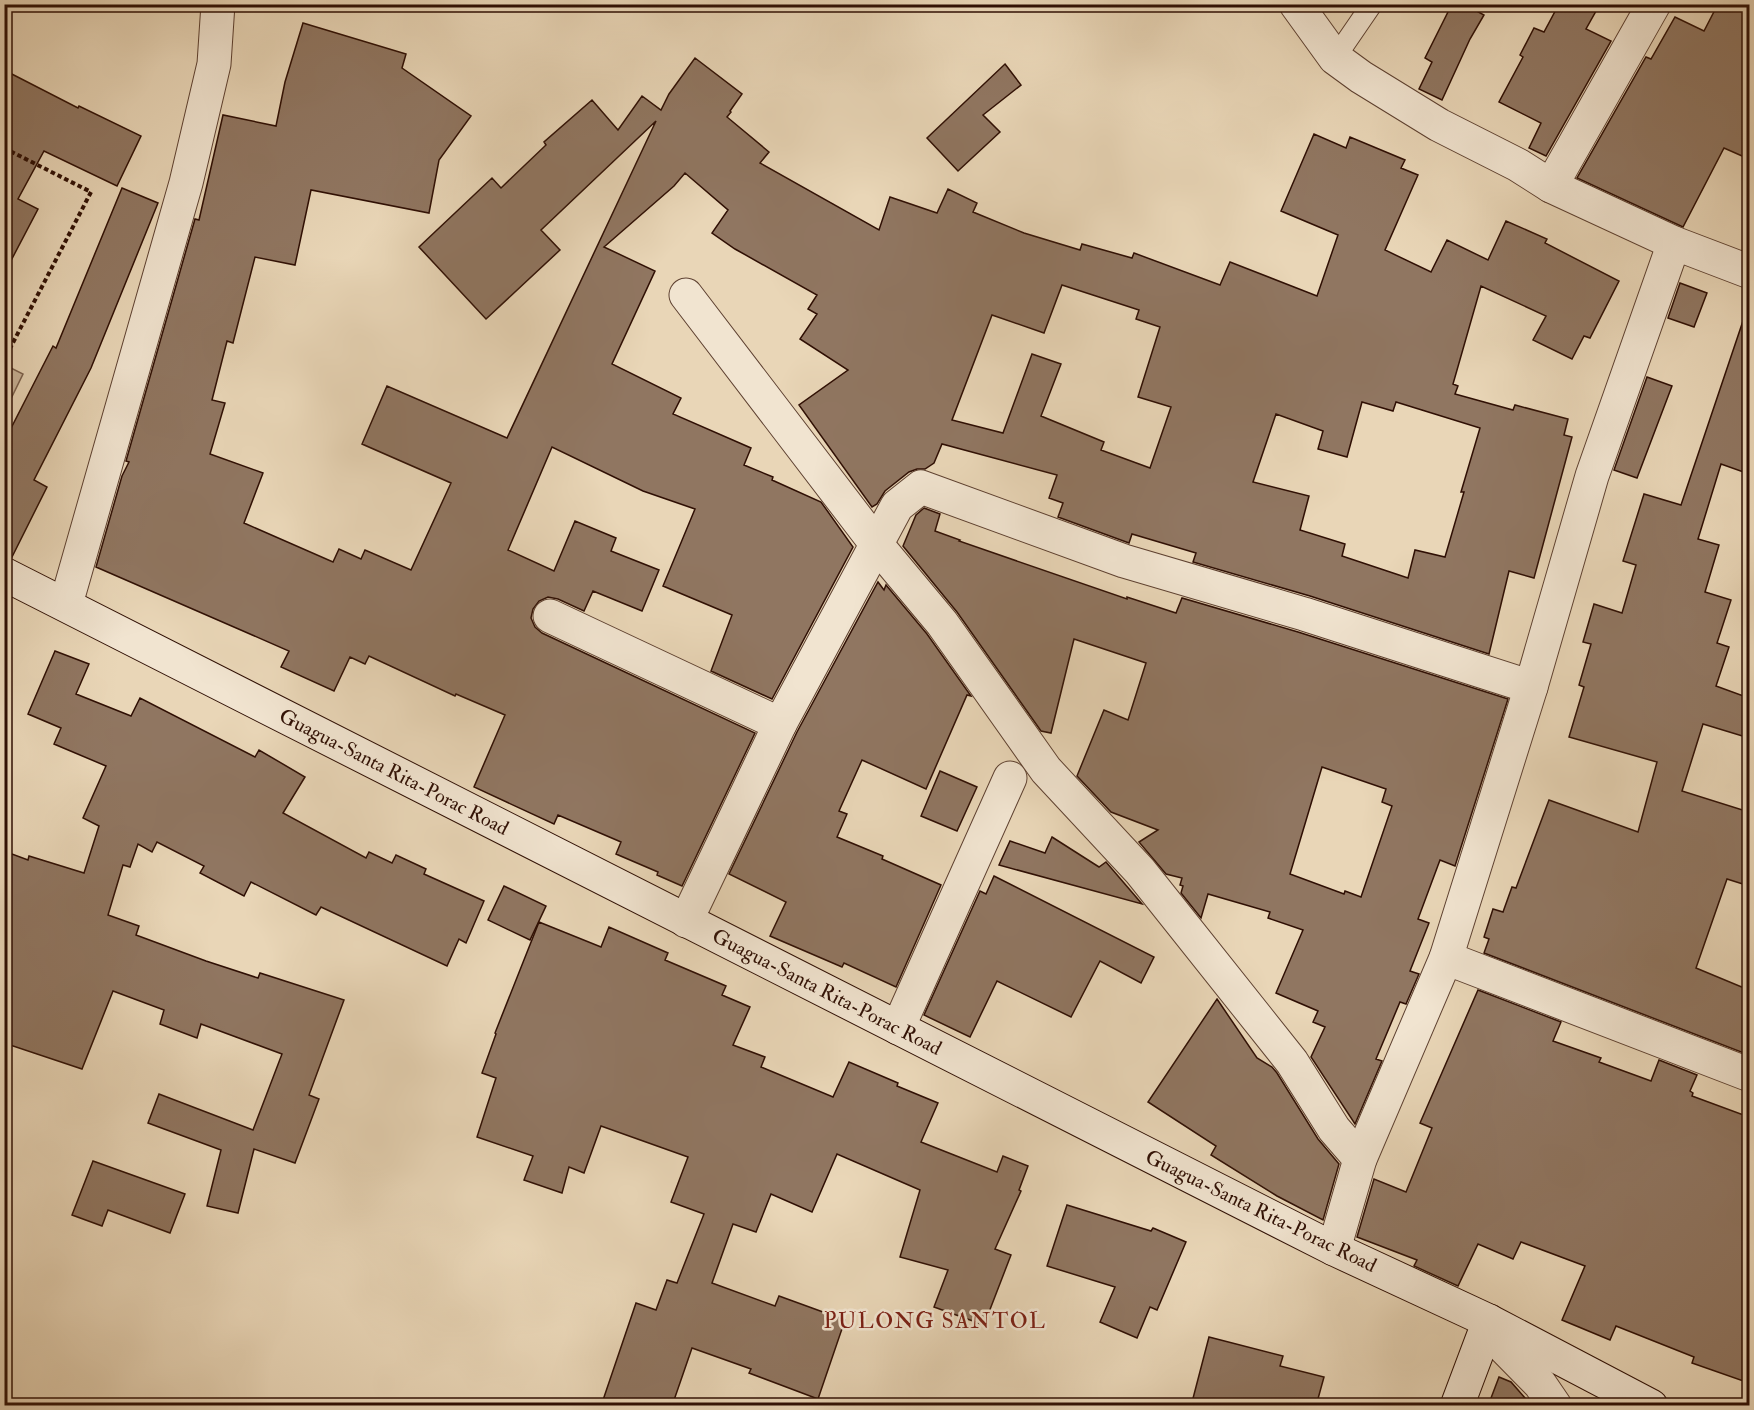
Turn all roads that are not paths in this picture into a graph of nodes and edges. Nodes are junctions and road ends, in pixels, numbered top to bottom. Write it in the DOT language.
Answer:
graph roads {
  1 [pos="218,4"];
  2 [pos="1296,4"];
  3 [pos="1372,4"];
  4 [pos="1654,4"];
  5 [pos="1335,58"];
  6 [pos="1551,186"];
  7 [pos="1674,243"];
  8 [pos="1749,272"];
  9 [pos="686,295"];
  10 [pos="877,545"];
  11 [pos="4,574"];
  12 [pos="66,604"];
  13 [pos="550,616"];
  14 [pos="1531,687"];
  15 [pos="780,724"];
  16 [pos="1010,778"];
  17 [pos="686,921"];
  18 [pos="1446,958"];
  19 [pos="898,1029"];
  20 [pos="1749,1075"];
  21 [pos="1360,1159"];
  22 [pos="1334,1249"];
  23 [pos="1487,1325"];
  24 [pos="1458,1406"];
  25 [pos="1555,1406"];
  26 [pos="1651,1406"];
  1 -- 12 [label="street"];
  2 -- 5 [label="street"];
  3 -- 5 [label="lane"];
  4 -- 6 [label="street"];
  5 -- 6 [label="street"];
  6 -- 7 [label="street"];
  7 -- 8 [label="street"];
  7 -- 14 [label="street"];
  9 -- 10 [label="street"];
  10 -- 14 [label="street"];
  10 -- 15 [label="street"];
  10 -- 21 [label="street"];
  11 -- 12 [label="street, Guagua-Santa Rita-Porac Road"];
  12 -- 17 [label="street, Guagua-Santa Rita-Porac Road"];
  13 -- 15 [label="street"];
  14 -- 18 [label="street"];
  15 -- 17 [label="street"];
  16 -- 19 [label="street"];
  17 -- 19 [label="street, Guagua-Santa Rita-Porac Road"];
  18 -- 20 [label="street"];
  18 -- 21 [label="street"];
  19 -- 22 [label="street, Guagua-Santa Rita-Porac Road"];
  21 -- 22 [label="street"];
  22 -- 23 [label="street, Guagua-Santa Rita-Porac Road"];
  23 -- 24 [label="street"];
  23 -- 25 [label="street"];
  23 -- 26 [label="street, Guagua-Santa Rita-Porac Road"];
}
